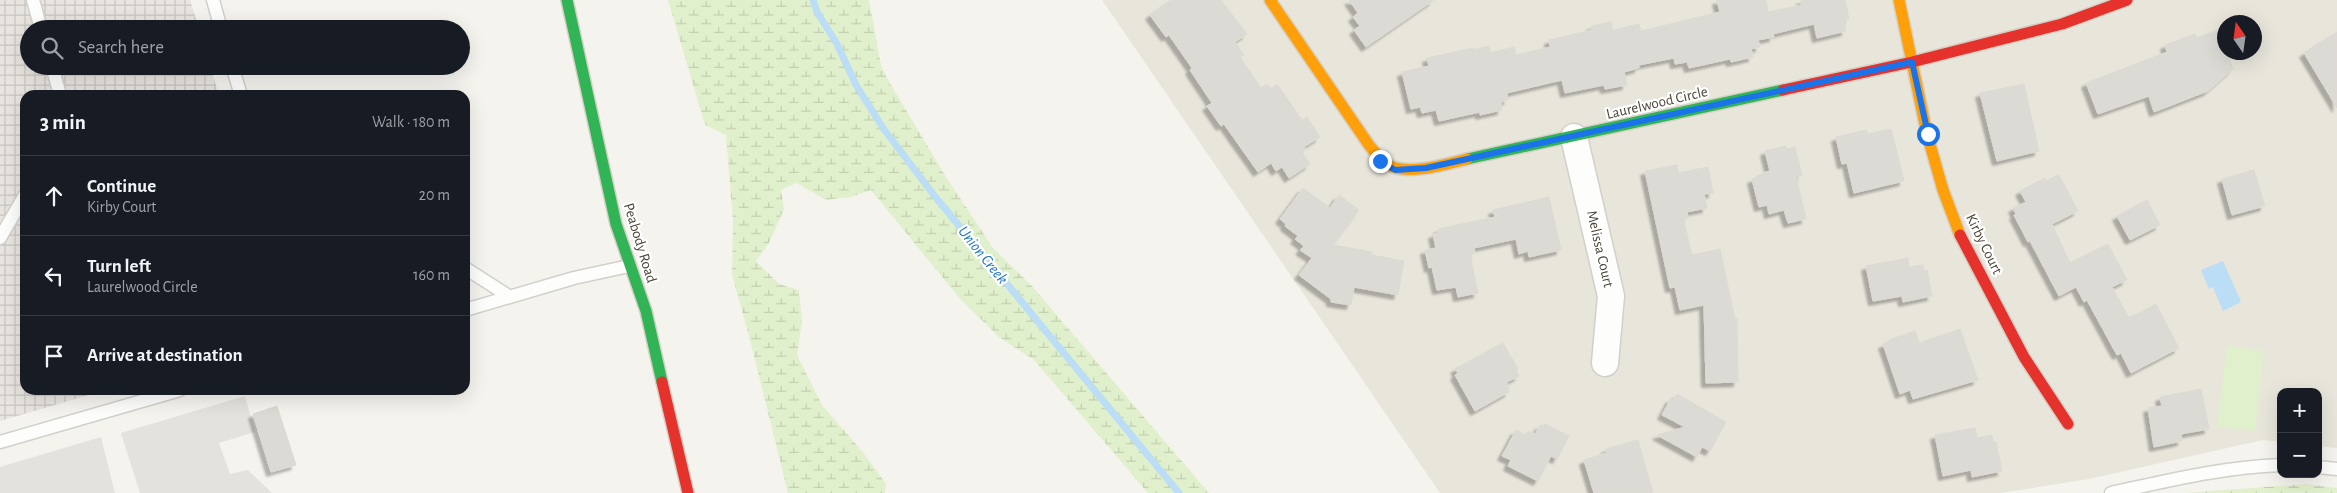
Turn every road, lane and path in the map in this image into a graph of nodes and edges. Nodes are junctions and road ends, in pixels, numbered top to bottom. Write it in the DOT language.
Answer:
graph roads {
  1 [pos="32,0"];
  2 [pos="213,0"];
  3 [pos="567,0"];
  4 [pos="1270,0"];
  5 [pos="1899,0"];
  6 [pos="2127,0"];
  7 [pos="38,20"];
  8 [pos="219,20"];
  9 [pos="1912,62"];
  10 [pos="54,75"];
  11 [pos="235,75"];
  12 [pos="59,90"];
  13 [pos="239,90"];
  14 [pos="1574,137"];
  15 [pos="20,204"];
  16 [pos="0,238"];
  17 [pos="629,266"];
  18 [pos="470,271"];
  19 [pos="510,297"];
  20 [pos="470,309"];
  21 [pos="1605,363"];
  22 [pos="163,395"];
  23 [pos="2068,424"];
  24 [pos="0,442"];
  25 [pos="2277,466"];
  26 [pos="2322,467"];
  27 [pos="2337,469"];
  28 [pos="688,493"];
  29 [pos="2111,493"];
  1 -- 7 [label="lane"];
  2 -- 8 [label="lane"];
  3 -- 17 [label="street, Peabody Road"];
  4 -- 14 [label="street, Laurelwood Circle"];
  5 -- 9 [label="street, Kirby Court"];
  6 -- 9 [label="street, Laurelwood Circle"];
  9 -- 14 [label="street, Laurelwood Circle"];
  9 -- 23 [label="street, Kirby Court"];
  10 -- 12 [label="lane"];
  11 -- 13 [label="lane"];
  14 -- 21 [label="street, Melissa Court"];
  15 -- 16 [label="lane"];
  17 -- 19 [label="lane"];
  17 -- 28 [label="street, Peabody Road"];
  18 -- 19 [label="lane"];
  19 -- 20 [label="lane"];
  22 -- 24 [label="lane"];
  25 -- 29 [label="lane"];
  26 -- 27 [label="lane"];
}
